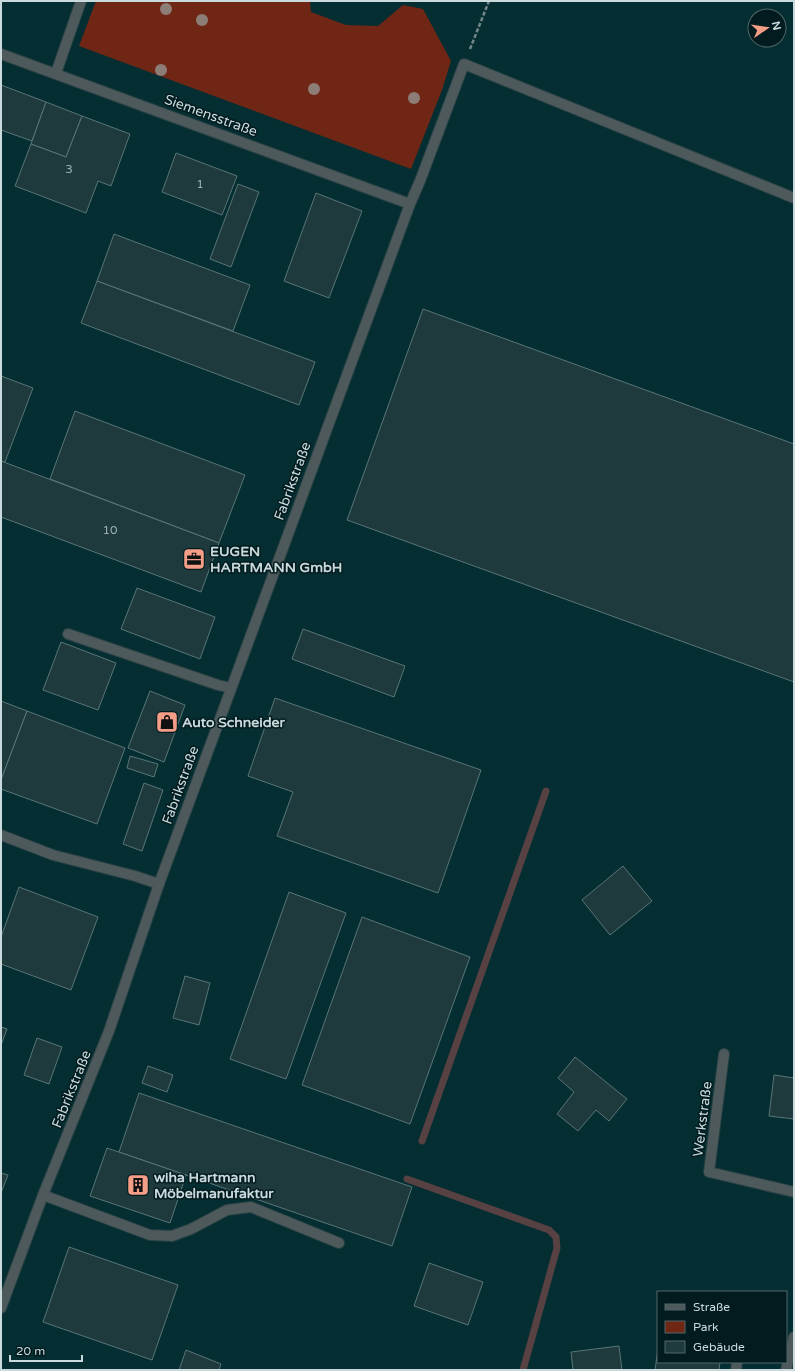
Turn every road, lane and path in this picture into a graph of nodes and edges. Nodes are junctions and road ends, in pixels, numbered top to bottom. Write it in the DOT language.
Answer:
graph roads {
  1 [pos="81,1"];
  2 [pos="489,1"];
  3 [pos="1,54"];
  4 [pos="464,64"];
  5 [pos="56,73"];
  6 [pos="794,198"];
  7 [pos="410,204"];
  8 [pos="68,634"];
  9 [pos="231,688"];
  10 [pos="1,835"];
  11 [pos="159,884"];
  12 [pos="724,1054"];
  13 [pos="794,1192"];
  14 [pos="43,1195"];
  15 [pos="339,1243"];
  16 [pos="1,1308"];
  17 [pos="794,1337"];
  18 [pos="786,1370"];
  1 -- 5 [label="street"];
  2 -- 4 [label="path"];
  3 -- 5 [label="street, Siemensstraße"];
  4 -- 6 [label="street"];
  4 -- 7 [label="street, Fabrikstraße"];
  5 -- 7 [label="street, Siemensstraße"];
  7 -- 9 [label="street, Fabrikstraße"];
  8 -- 9 [label="street"];
  9 -- 11 [label="street, Fabrikstraße"];
  10 -- 11 [label="street"];
  11 -- 14 [label="street, Fabrikstraße"];
  12 -- 13 [label="street, Werkstraße"];
  14 -- 15 [label="street"];
  14 -- 16 [label="street, Fabrikstraße"];
  17 -- 18 [label="street"];
}
